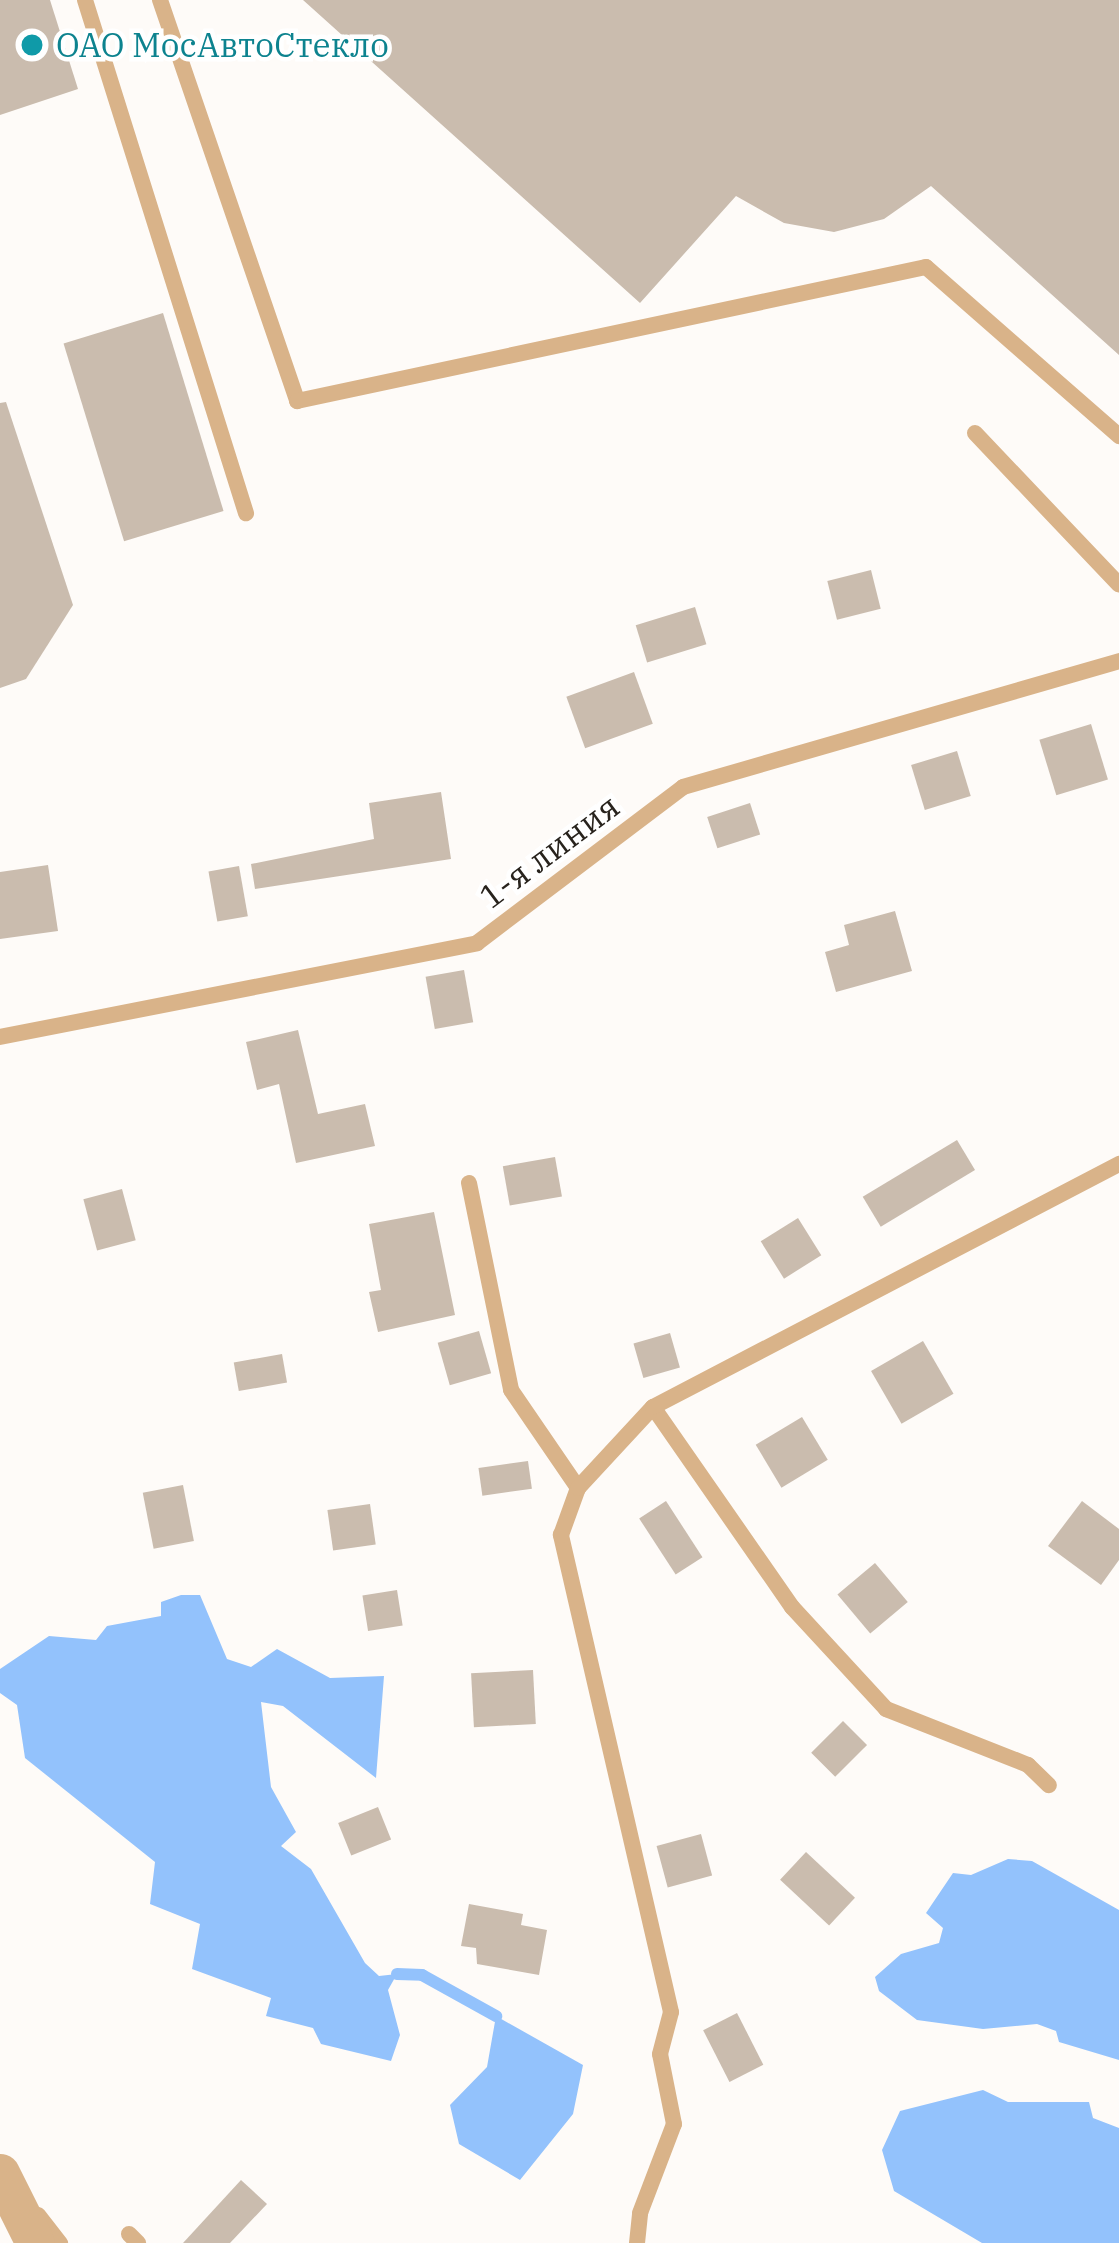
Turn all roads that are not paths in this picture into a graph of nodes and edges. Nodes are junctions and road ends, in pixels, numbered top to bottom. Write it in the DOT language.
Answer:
graph roads {
  1 [pos="85,0"];
  2 [pos="160,0"];
  3 [pos="975,433"];
  4 [pos="1119,436"];
  5 [pos="246,513"];
  6 [pos="1119,585"];
  7 [pos="1119,661"];
  8 [pos="0,1037"];
  9 [pos="1119,1164"];
  10 [pos="469,1183"];
  11 [pos="653,1407"];
  12 [pos="578,1488"];
  13 [pos="1049,1785"];
  14 [pos="0,2169"];
  15 [pos="35,2243"];
  16 [pos="60,2243"];
  17 [pos="637,2243"];
  1 -- 5 [label="lane"];
  2 -- 4 [label="lane"];
  3 -- 6 [label="lane"];
  7 -- 8 [label="lane, 1-я линия"];
  9 -- 11 [label="lane"];
  10 -- 12 [label="lane"];
  11 -- 12 [label="lane"];
  11 -- 13 [label="lane"];
  12 -- 17 [label="lane"];
  14 -- 15 [label="street"];
  14 -- 16 [label="lane"];
}
